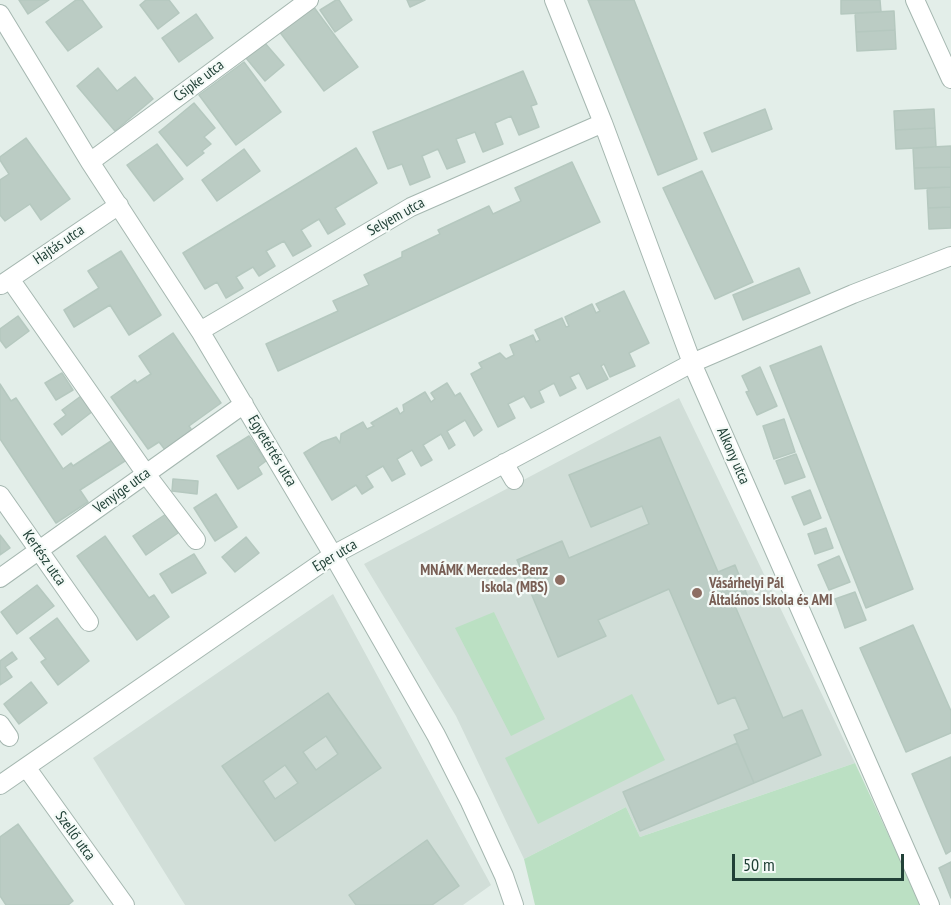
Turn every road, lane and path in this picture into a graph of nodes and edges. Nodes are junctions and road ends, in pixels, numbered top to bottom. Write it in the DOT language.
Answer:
graph roads {
  1 [pos="309,0"];
  2 [pos="555,0"];
  3 [pos="915,0"];
  4 [pos="3,23"];
  5 [pos="951,79"];
  6 [pos="603,123"];
  7 [pos="90,162"];
  8 [pos="119,205"];
  9 [pos="951,256"];
  10 [pos="5,283"];
  11 [pos="200,331"];
  12 [pos="692,363"];
  13 [pos="244,404"];
  14 [pos="504,463"];
  15 [pos="146,474"];
  16 [pos="514,480"];
  17 [pos="0,495"];
  18 [pos="196,540"];
  19 [pos="39,550"];
  20 [pos="333,555"];
  21 [pos="0,578"];
  22 [pos="89,622"];
  23 [pos="26,767"];
  24 [pos="0,785"];
  25 [pos="125,905"];
  26 [pos="514,905"];
  27 [pos="930,905"];
  1 -- 7 [label="street, Csipke utca"];
  2 -- 6 [label="street, Alkony utca"];
  3 -- 5 [label="street"];
  4 -- 7 [label="street, Egyetértés utca"];
  6 -- 11 [label="street, Selyem utca"];
  6 -- 12 [label="street, Alkony utca"];
  7 -- 8 [label="street, Egyetértés utca"];
  8 -- 10 [label="street, Hajtás utca"];
  8 -- 11 [label="street, Egyetértés utca"];
  9 -- 12 [label="street, Eper utca"];
  10 -- 15 [label="street"];
  11 -- 13 [label="street, Egyetértés utca"];
  12 -- 14 [label="street, Eper utca"];
  12 -- 27 [label="street, Alkony utca"];
  13 -- 15 [label="street, Venyige utca"];
  13 -- 20 [label="street, Egyetértés utca"];
  14 -- 16 [label="street"];
  14 -- 20 [label="street, Eper utca"];
  15 -- 18 [label="street"];
  15 -- 19 [label="street, Venyige utca"];
  17 -- 19 [label="street, Kertész utca"];
  19 -- 21 [label="street, Venyige utca"];
  19 -- 22 [label="street, Kertész utca"];
  20 -- 23 [label="street, Eper utca"];
  20 -- 26 [label="street, Egyetértés utca"];
  23 -- 24 [label="street, Eper utca"];
  23 -- 25 [label="street, Szellő utca"];
}
